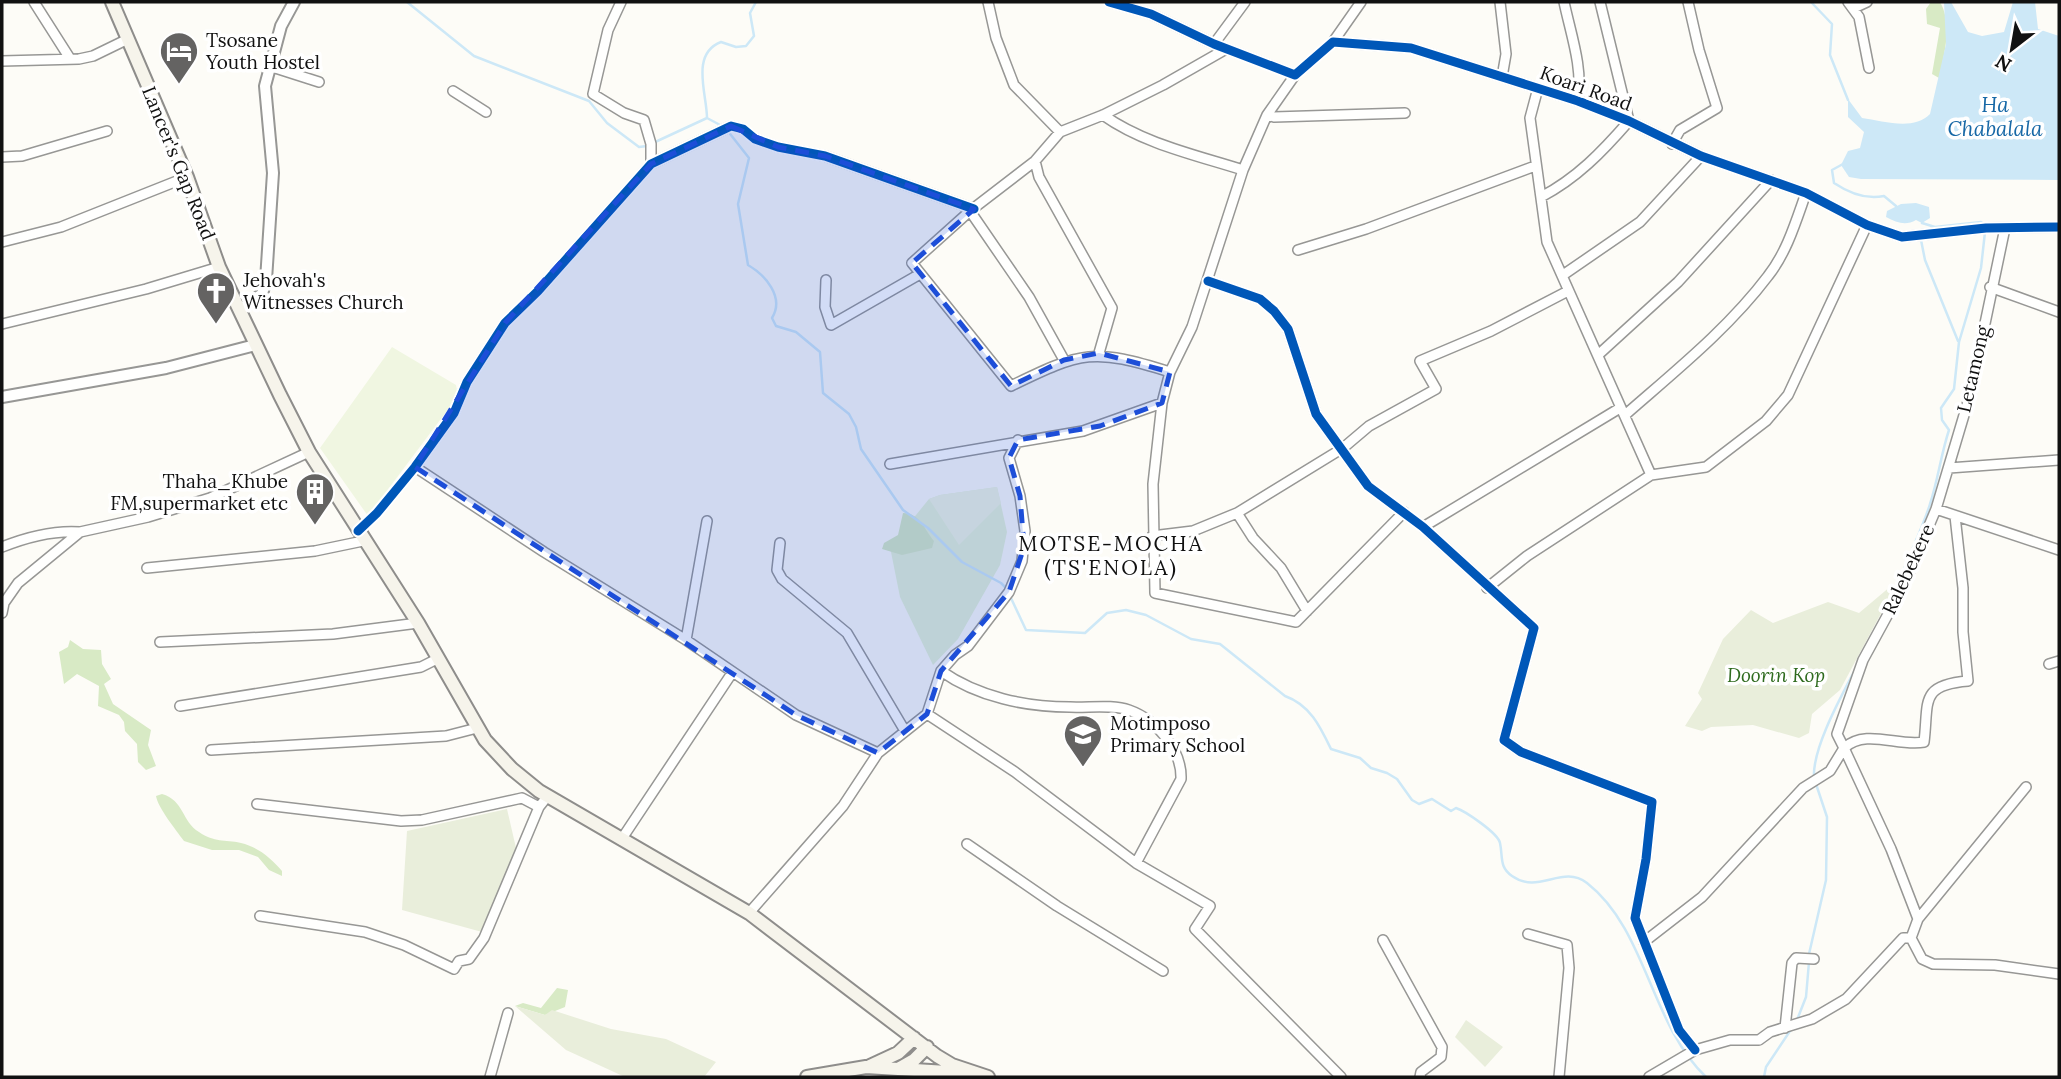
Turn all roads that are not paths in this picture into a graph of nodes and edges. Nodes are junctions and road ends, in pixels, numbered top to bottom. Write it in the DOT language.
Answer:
graph roads {
  1 [pos="34,2"];
  2 [pos="112,2"];
  3 [pos="294,2"];
  4 [pos="621,2"];
  5 [pos="988,2"];
  6 [pos="1109,2"];
  7 [pos="1245,2"];
  8 [pos="1360,2"];
  9 [pos="1500,2"];
  10 [pos="1564,2"];
  11 [pos="1600,2"];
  12 [pos="1688,2"];
  13 [pos="1867,2"];
  14 [pos="1851,5"];
  15 [pos="128,39"];
  16 [pos="1333,42"];
  17 [pos="1214,44"];
  18 [pos="1226,48"];
  19 [pos="69,57"];
  20 [pos="2,61"];
  21 [pos="269,66"];
  22 [pos="1869,68"];
  23 [pos="1296,75"];
  24 [pos="1502,77"];
  25 [pos="319,82"];
  26 [pos="1538,88"];
  27 [pos="453,91"];
  28 [pos="1578,101"];
  29 [pos="486,112"];
  30 [pos="1405,113"];
  31 [pos="1103,115"];
  32 [pos="1267,115"];
  33 [pos="1629,121"];
  34 [pos="107,131"];
  35 [pos="1060,132"];
  36 [pos="1672,144"];
  37 [pos="1701,156"];
  38 [pos="2,157"];
  39 [pos="1035,161"];
  40 [pos="651,164"];
  41 [pos="1535,166"];
  42 [pos="1243,170"];
  43 [pos="187,177"];
  44 [pos="1771,180"];
  45 [pos="1806,193"];
  46 [pos="1541,197"];
  47 [pos="972,210"];
  48 [pos="1867,225"];
  49 [pos="2059,227"];
  50 [pos="2004,228"];
  51 [pos="2,242"];
  52 [pos="1298,250"];
  53 [pos="219,267"];
  54 [pos="920,274"];
  55 [pos="1563,275"];
  56 [pos="826,280"];
  57 [pos="1208,281"];
  58 [pos="1990,287"];
  59 [pos="1568,291"];
  60 [pos="240,310"];
  61 [pos="2059,312"];
  62 [pos="2,324"];
  63 [pos="255,345"];
  64 [pos="1099,353"];
  65 [pos="1598,355"];
  66 [pos="1064,360"];
  67 [pos="1170,372"];
  68 [pos="2,397"];
  69 [pos="1162,403"];
  70 [pos="1623,412"];
  71 [pos="1018,440"];
  72 [pos="1343,448"];
  73 [pos="309,452"];
  74 [pos="2059,460"];
  75 [pos="890,464"];
  76 [pos="415,467"];
  77 [pos="1950,468"];
  78 [pos="1651,475"];
  79 [pos="1936,509"];
  80 [pos="1404,512"];
  81 [pos="1237,513"];
  82 [pos="1955,516"];
  83 [pos="708,521"];
  84 [pos="1423,527"];
  85 [pos="80,532"];
  86 [pos="361,536"];
  87 [pos="1152,536"];
  88 [pos="780,542"];
  89 [pos="2,547"];
  90 [pos="2059,550"];
  91 [pos="147,568"];
  92 [pos="1487,587"];
  93 [pos="1307,611"];
  94 [pos="2,613"];
  95 [pos="418,623"];
  96 [pos="686,640"];
  97 [pos="160,642"];
  98 [pos="437,659"];
  99 [pos="2059,661"];
  100 [pos="2049,664"];
  101 [pos="942,671"];
  102 [pos="732,673"];
  103 [pos="180,706"];
  104 [pos="926,714"];
  105 [pos="477,728"];
  106 [pos="905,731"];
  107 [pos="1844,748"];
  108 [pos="211,750"];
  109 [pos="878,753"];
  110 [pos="2026,787"];
  111 [pos="543,802"];
  112 [pos="257,804"];
  113 [pos="621,840"];
  114 [pos="967,844"];
  115 [pos="1136,863"];
  116 [pos="749,913"];
  117 [pos="260,916"];
  118 [pos="1918,919"];
  119 [pos="1528,934"];
  120 [pos="1910,938"];
  121 [pos="1383,940"];
  122 [pos="1644,942"];
  123 [pos="1814,958"];
  124 [pos="1164,971"];
  125 [pos="2059,974"];
  126 [pos="508,1013"];
  127 [pos="1784,1028"];
  128 [pos="914,1038"];
  129 [pos="927,1047"];
  130 [pos="1693,1051"];
  131 [pos="866,1067"];
  132 [pos="893,1068"];
  133 [pos="974,1073"];
  134 [pos="490,1077"];
  135 [pos="807,1077"];
  136 [pos="988,1077"];
  137 [pos="1341,1077"];
  138 [pos="1420,1077"];
  139 [pos="1559,1077"];
  140 [pos="1648,1077"];
  1 -- 19 [label="street"];
  2 -- 15 [label="main road, Lancer's Gap Road"];
  3 -- 21 [label="street"];
  4 -- 40 [label="street"];
  5 -- 35 [label="street"];
  6 -- 17 [label="street"];
  7 -- 17 [label="street"];
  8 -- 16 [label="street"];
  9 -- 24 [label="street"];
  10 -- 28 [label="street"];
  11 -- 33 [label="street"];
  12 -- 36 [label="street"];
  13 -- 14 [label="street"];
  14 -- 22 [label="street"];
  15 -- 19 [label="street"];
  15 -- 43 [label="main road, Lancer's Gap Road"];
  16 -- 23 [label="street"];
  16 -- 24 [label="street, Koari Road"];
  17 -- 18 [label="street"];
  18 -- 23 [label="street"];
  18 -- 31 [label="street"];
  19 -- 20 [label="street"];
  21 -- 25 [label="street"];
  21 -- 60 [label="street"];
  23 -- 32 [label="street"];
  24 -- 26 [label="street, Koari Road"];
  26 -- 28 [label="street, Koari Road"];
  26 -- 41 [label="street"];
  27 -- 29 [label="street"];
  28 -- 33 [label="street, Koari Road"];
  30 -- 32 [label="street"];
  31 -- 35 [label="street"];
  31 -- 42 [label="street"];
  32 -- 42 [label="street"];
  33 -- 36 [label="street, Koari Road"];
  33 -- 46 [label="street"];
  34 -- 38 [label="street"];
  35 -- 39 [label="street"];
  36 -- 37 [label="street, Koari Road"];
  37 -- 44 [label="street, Koari Road"];
  37 -- 55 [label="street"];
  39 -- 47 [label="street"];
  39 -- 64 [label="street"];
  40 -- 47 [label="street"];
  40 -- 76 [label="street"];
  41 -- 46 [label="street"];
  41 -- 52 [label="street"];
  42 -- 57 [label="street"];
  43 -- 51 [label="street"];
  43 -- 53 [label="main road, Lancer's Gap Road"];
  44 -- 45 [label="street, Koari Road"];
  44 -- 65 [label="street"];
  45 -- 48 [label="street, Koari Road"];
  45 -- 70 [label="street"];
  46 -- 55 [label="street"];
  47 -- 54 [label="street"];
  47 -- 66 [label="street"];
  48 -- 50 [label="street, Koari Road"];
  48 -- 78 [label="street"];
  49 -- 50 [label="street, Koari Road"];
  50 -- 58 [label="street, Letamong"];
  53 -- 60 [label="main road, Lancer's Gap Road"];
  53 -- 62 [label="street"];
  54 -- 56 [label="street"];
  54 -- 66 [label="street"];
  55 -- 59 [label="street"];
  57 -- 67 [label="street"];
  57 -- 72 [label="street"];
  58 -- 61 [label="street"];
  58 -- 77 [label="street, Letamong"];
  59 -- 65 [label="street"];
  59 -- 72 [label="street"];
  60 -- 63 [label="main road, Lancer's Gap Road"];
  63 -- 68 [label="street"];
  63 -- 73 [label="main road, Lancer's Gap Road"];
  64 -- 66 [label="street"];
  64 -- 67 [label="street"];
  65 -- 70 [label="street"];
  67 -- 69 [label="street"];
  69 -- 71 [label="street"];
  69 -- 87 [label="street"];
  70 -- 78 [label="street"];
  70 -- 84 [label="street"];
  71 -- 75 [label="street"];
  71 -- 101 [label="street"];
  72 -- 80 [label="street"];
  72 -- 81 [label="street"];
  73 -- 85 [label="street"];
  73 -- 86 [label="main road, Lancer's Gap Road"];
  74 -- 77 [label="street"];
  76 -- 86 [label="street"];
  76 -- 96 [label="street"];
  77 -- 79 [label="street, Letamong"];
  78 -- 92 [label="street"];
  79 -- 82 [label="street, Ralebekere"];
  79 -- 107 [label="street, Ralebekere"];
  80 -- 84 [label="street"];
  80 -- 93 [label="street"];
  81 -- 87 [label="street"];
  81 -- 93 [label="street"];
  82 -- 90 [label="street, Ralebekere"];
  82 -- 107 [label="street"];
  83 -- 96 [label="street"];
  84 -- 92 [label="street"];
  85 -- 89 [label="street"];
  85 -- 94 [label="street"];
  86 -- 91 [label="street"];
  86 -- 95 [label="main road, Lancer's Gap Road"];
  87 -- 93 [label="street"];
  88 -- 106 [label="street"];
  92 -- 122 [label="street"];
  95 -- 97 [label="street"];
  95 -- 98 [label="main road, Lancer's Gap Road"];
  96 -- 102 [label="street"];
  98 -- 103 [label="street"];
  98 -- 105 [label="main road, Lancer's Gap Road"];
  99 -- 100 [label="street"];
  101 -- 104 [label="street"];
  101 -- 115 [label="street"];
  102 -- 109 [label="street"];
  102 -- 113 [label="street"];
  104 -- 106 [label="street"];
  104 -- 115 [label="street"];
  105 -- 108 [label="street"];
  105 -- 111 [label="main road, Lancer's Gap Road"];
  106 -- 109 [label="street"];
  107 -- 118 [label="street"];
  107 -- 122 [label="street"];
  109 -- 116 [label="street"];
  110 -- 118 [label="street"];
  111 -- 112 [label="street"];
  111 -- 113 [label="main road, Lancer's Gap Road"];
  111 -- 117 [label="street"];
  113 -- 116 [label="main road, Lancer's Gap Road"];
  114 -- 124 [label="street"];
  115 -- 137 [label="street"];
  116 -- 128 [label="main road, Lancer's Gap Road"];
  118 -- 120 [label="street"];
  119 -- 139 [label="street"];
  120 -- 125 [label="street"];
  120 -- 127 [label="street"];
  121 -- 138 [label="street"];
  122 -- 130 [label="street"];
  123 -- 127 [label="street"];
  126 -- 134 [label="street"];
  127 -- 130 [label="street"];
  128 -- 129 [label="main road, Lancer's Gap Road"];
  128 -- 131 [label="main road"];
  129 -- 132 [label="main road"];
  129 -- 133 [label="main road, Lancer's Gap Road"];
  130 -- 140 [label="street"];
  131 -- 132 [label="main road"];
  131 -- 135 [label="main road"];
  132 -- 133 [label="main road"];
  133 -- 136 [label="main road"];
}
